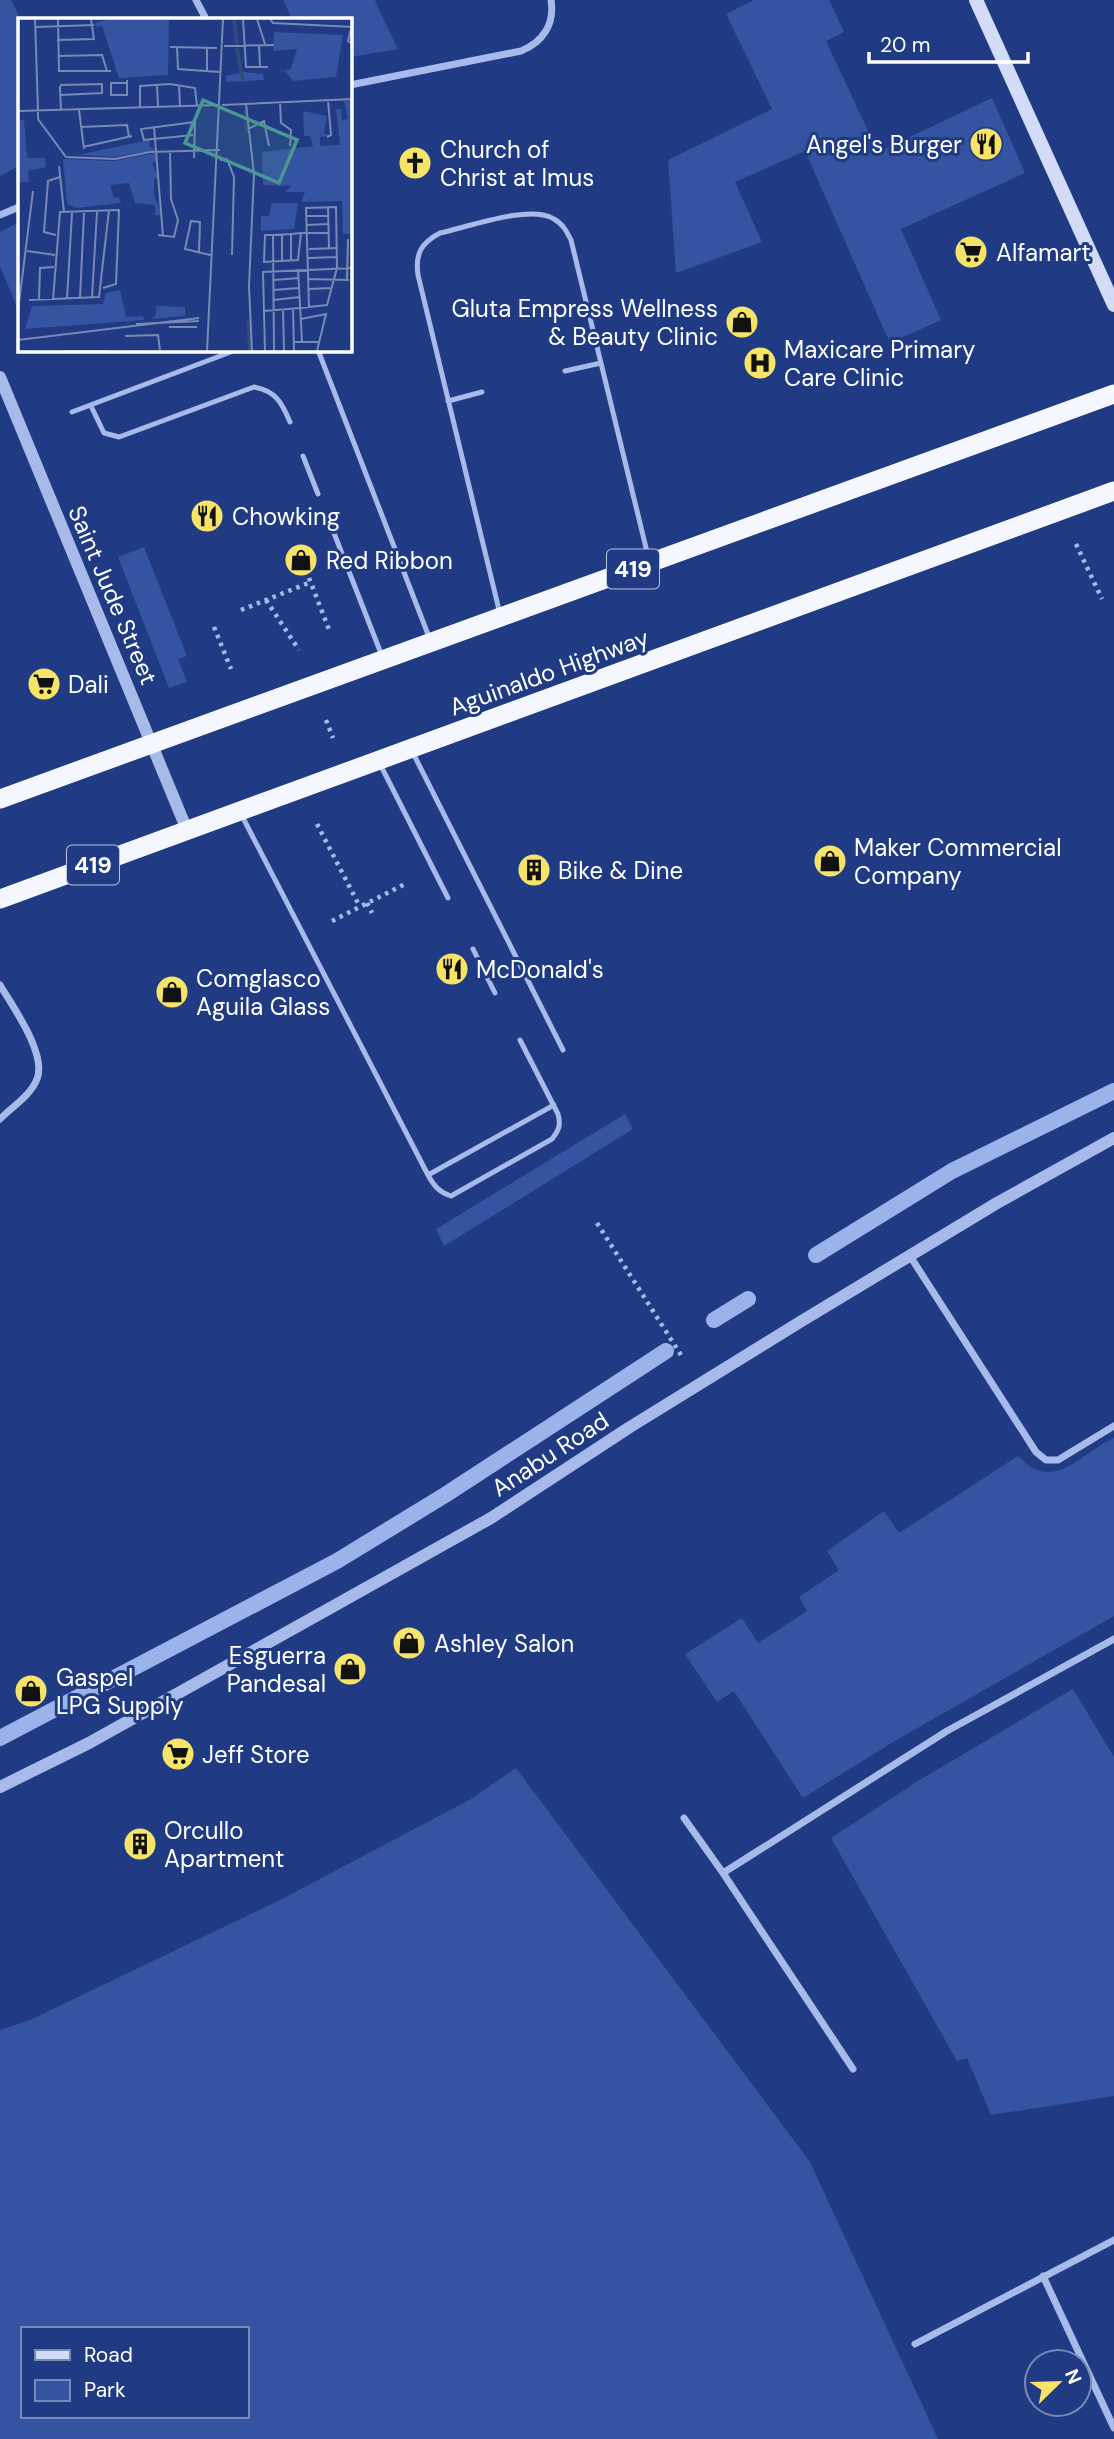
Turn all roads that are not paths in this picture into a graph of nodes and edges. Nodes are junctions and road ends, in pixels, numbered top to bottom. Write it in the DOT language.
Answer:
graph roads {
  1 [pos="196,0"];
  2 [pos="551,0"];
  3 [pos="976,0"];
  4 [pos="205,18"];
  5 [pos="352,85"];
  6 [pos="18,207"];
  7 [pos="0,215"];
  8 [pos="1114,305"];
  9 [pos="231,352"];
  10 [pos="319,352"];
  11 [pos="601,363"];
  12 [pos="565,371"];
  13 [pos="0,377"];
  14 [pos="482,393"];
  15 [pos="1114,394"];
  16 [pos="448,401"];
  17 [pos="91,406"];
  18 [pos="72,412"];
  19 [pos="290,422"];
  20 [pos="303,456"];
  21 [pos="1114,491"];
  22 [pos="318,494"];
  23 [pos="332,528"];
  24 [pos="649,563"];
  25 [pos="500,617"];
  26 [pos="431,642"];
  27 [pos="383,659"];
  28 [pos="152,743"];
  29 [pos="411,748"];
  30 [pos="379,760"];
  31 [pos="0,799"];
  32 [pos="240,811"];
  33 [pos="187,831"];
  34 [pos="448,898"];
  35 [pos="0,899"];
  36 [pos="473,948"];
  37 [pos="0,985"];
  38 [pos="495,993"];
  39 [pos="520,1040"];
  40 [pos="563,1050"];
  41 [pos="554,1105"];
  42 [pos="0,1119"];
  43 [pos="1114,1139"];
  44 [pos="428,1175"];
  45 [pos="910,1256"];
  46 [pos="1114,1426"];
  47 [pos="1114,1639"];
  48 [pos="0,1787"];
  49 [pos="684,1818"];
  50 [pos="723,1873"];
  51 [pos="853,2069"];
  52 [pos="1114,2240"];
  53 [pos="1043,2276"];
  54 [pos="915,2344"];
  55 [pos="1114,2427"];
  1 -- 4 [label="street"];
  2 -- 5 [label="street"];
  3 -- 8 [label="main road"];
  6 -- 7 [label="street"];
  9 -- 17 [label="lane"];
  10 -- 26 [label="lane"];
  11 -- 12 [label="lane"];
  11 -- 16 [label="lane"];
  11 -- 24 [label="lane"];
  13 -- 28 [label="street, Saint Jude Street"];
  14 -- 16 [label="lane"];
  15 -- 24 [label="highway, 419"];
  16 -- 25 [label="lane"];
  17 -- 18 [label="lane"];
  17 -- 19 [label="lane"];
  20 -- 22 [label="lane"];
  21 -- 29 [label="highway, Aguinaldo Highway / 419"];
  23 -- 27 [label="lane"];
  24 -- 25 [label="highway, 419"];
  25 -- 26 [label="highway, 419"];
  26 -- 27 [label="highway, 419"];
  27 -- 28 [label="highway, 419"];
  28 -- 31 [label="highway, 419"];
  28 -- 33 [label="street, Saint Jude Street"];
  29 -- 30 [label="highway, Aguinaldo Highway / 419"];
  29 -- 40 [label="lane"];
  30 -- 32 [label="highway, Aguinaldo Highway / 419"];
  30 -- 34 [label="lane"];
  32 -- 33 [label="highway, Aguinaldo Highway / 419"];
  32 -- 44 [label="lane"];
  33 -- 35 [label="highway, Aguinaldo Highway / 419"];
  36 -- 38 [label="lane"];
  37 -- 42 [label="street"];
  39 -- 41 [label="lane"];
  41 -- 44 [label="lane"];
  41 -- 44 [label="lane"];
  43 -- 45 [label="street, Anabu Road"];
  45 -- 46 [label="street"];
  45 -- 48 [label="street, Anabu Road"];
  47 -- 50 [label="street"];
  49 -- 50 [label="street"];
  50 -- 51 [label="street"];
  52 -- 53 [label="street"];
  53 -- 54 [label="street"];
  53 -- 55 [label="street"];
}
